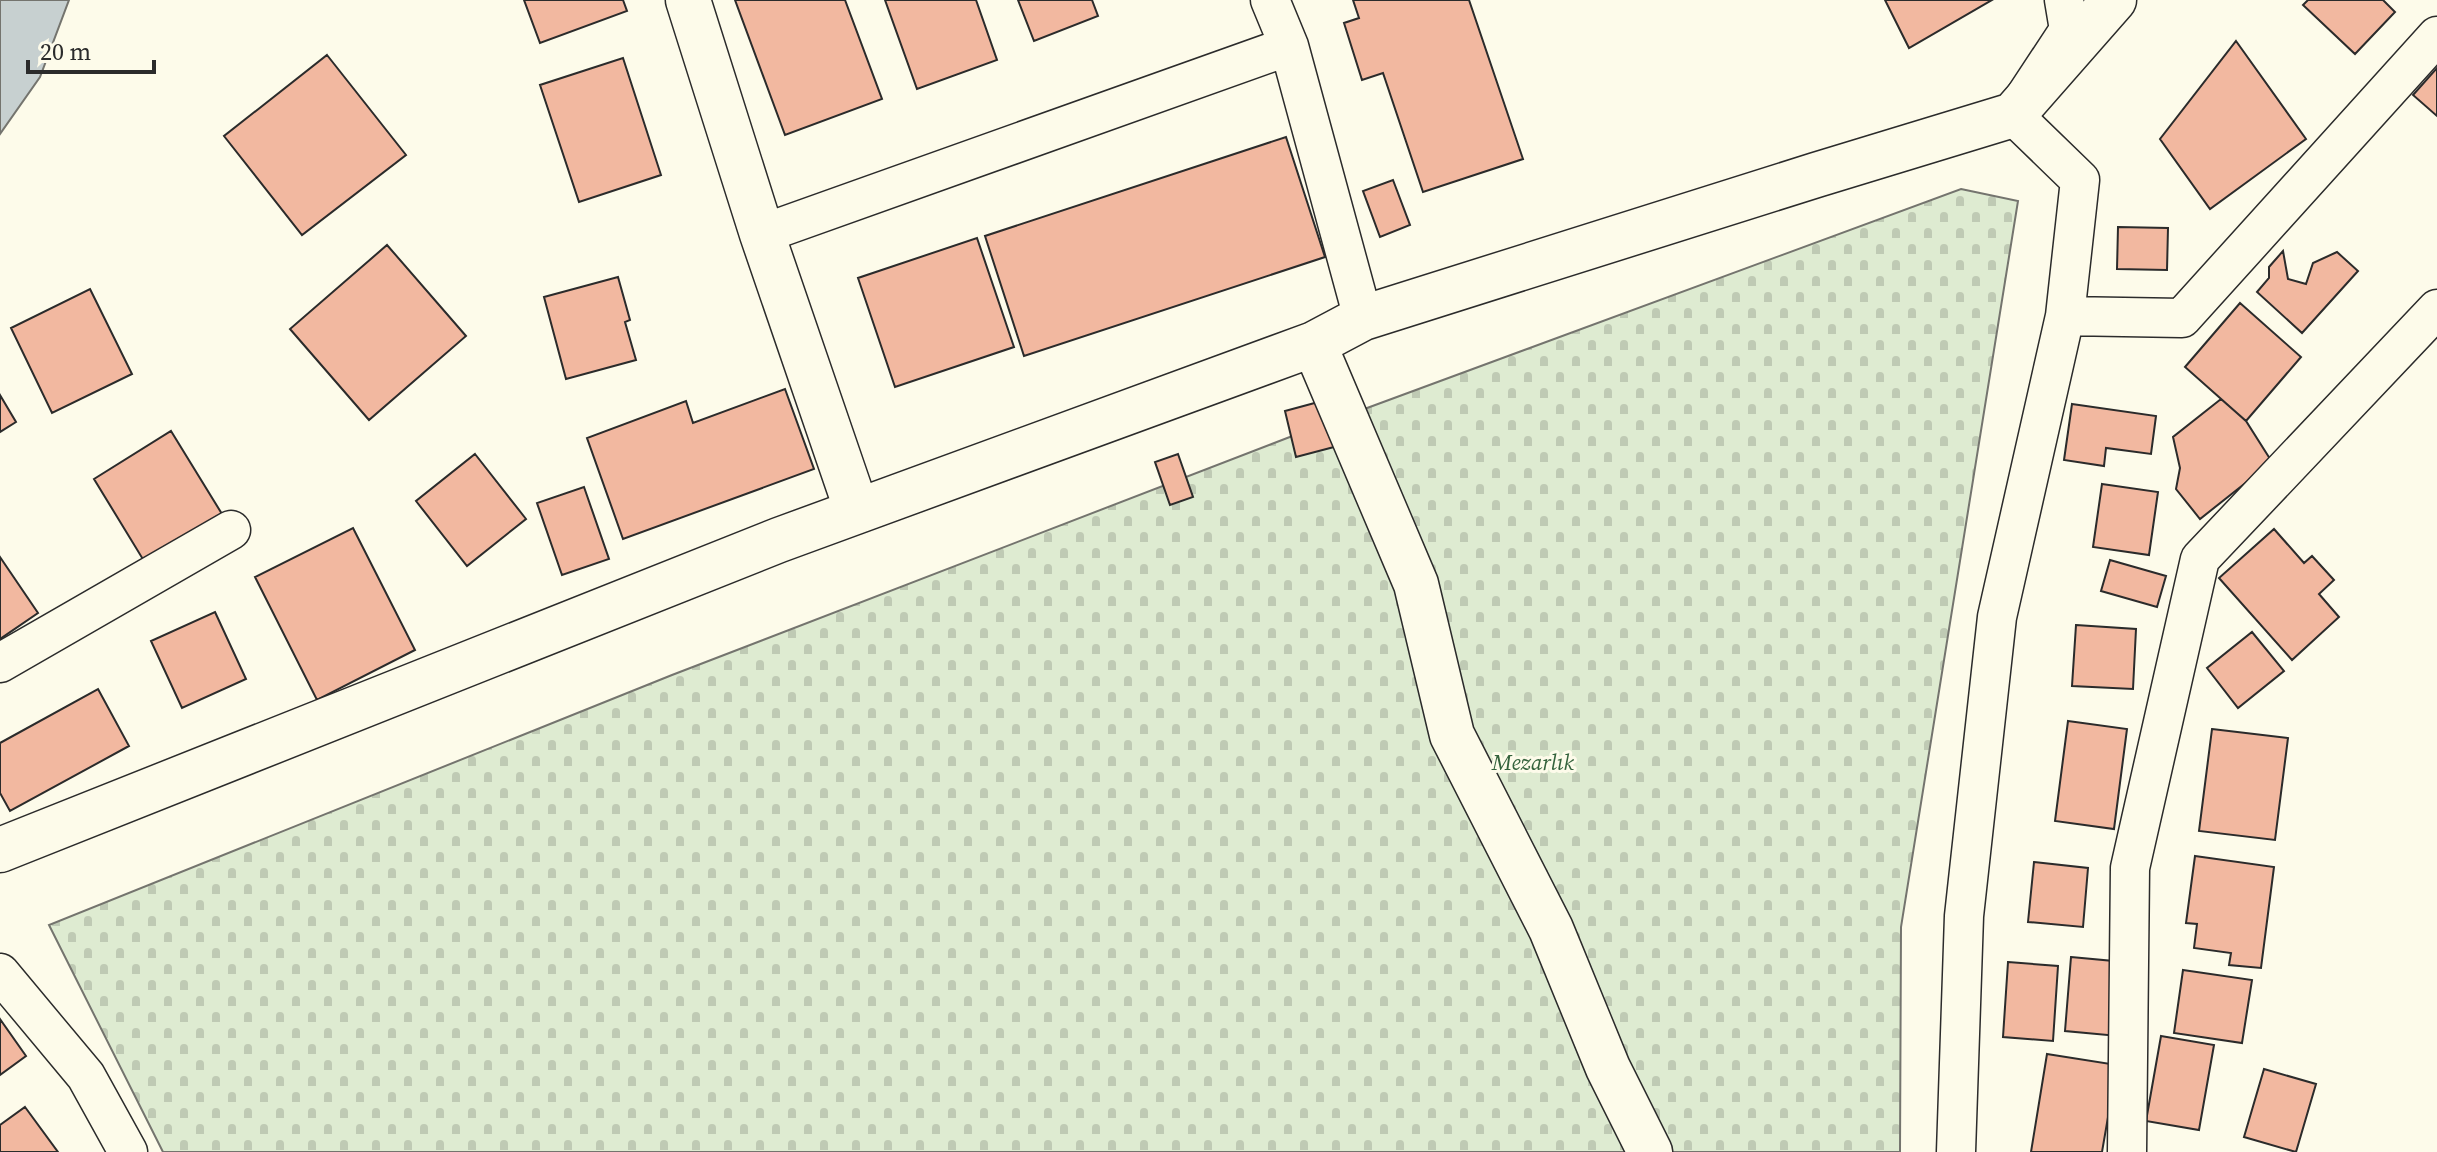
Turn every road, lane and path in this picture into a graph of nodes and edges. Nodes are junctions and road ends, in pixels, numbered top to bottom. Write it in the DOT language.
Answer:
graph roads {
  1 [pos="688,0"];
  2 [pos="1270,0"];
  3 [pos="2064,0"];
  4 [pos="2114,0"];
  5 [pos="2437,36"];
  6 [pos="1289,46"];
  7 [pos="2013,115"];
  8 [pos="762,234"];
  9 [pos="2437,309"];
  10 [pos="2065,316"];
  11 [pos="1363,318"];
  12 [pos="1314,344"];
  13 [pos="857,511"];
  14 [pos="231,530"];
  15 [pos="0,663"];
  16 [pos="0,850"];
  17 [pos="0,973"];
  18 [pos="128,1152"];
  19 [pos="1650,1152"];
  20 [pos="1956,1152"];
  21 [pos="2127,1152"];
  1 -- 8 [label="main road"];
  2 -- 6 [label="street"];
  3 -- 7 [label="street"];
  4 -- 7 [label="main road"];
  5 -- 10 [label="street"];
  6 -- 8 [label="street"];
  6 -- 11 [label="street"];
  7 -- 10 [label="street"];
  7 -- 11 [label="main road"];
  8 -- 13 [label="main road"];
  9 -- 21 [label="street"];
  10 -- 20 [label="street"];
  11 -- 12 [label="main road"];
  12 -- 13 [label="main road"];
  12 -- 19 [label="main road"];
  13 -- 16 [label="main road"];
  14 -- 15 [label="street"];
  17 -- 18 [label="street"];
}
